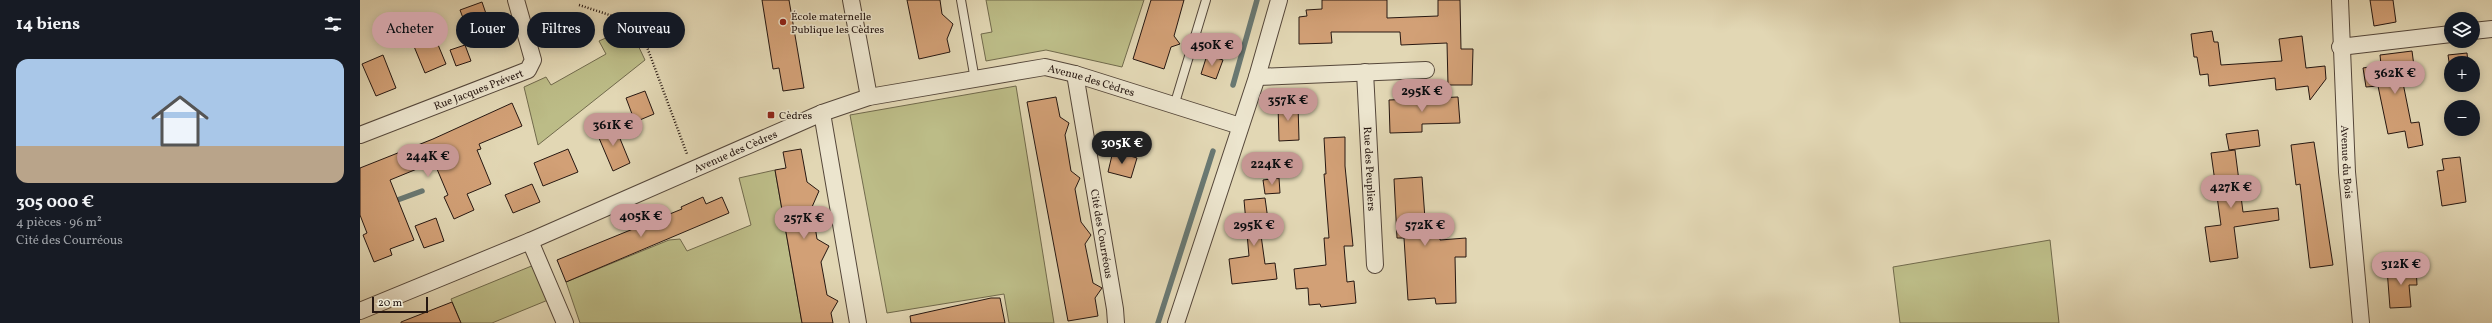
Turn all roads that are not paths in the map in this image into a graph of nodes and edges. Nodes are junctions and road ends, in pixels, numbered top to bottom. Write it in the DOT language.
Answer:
graph roads {
  1 [pos="516,0"];
  2 [pos="851,0"];
  3 [pos="961,0"];
  4 [pos="1206,0"];
  5 [pos="1279,0"];
  6 [pos="2340,0"];
  7 [pos="2492,29"];
  8 [pos="2480,30"];
  9 [pos="2444,35"];
  10 [pos="2340,47"];
  11 [pos="1426,70"];
  12 [pos="1365,72"];
  13 [pos="1075,74"];
  14 [pos="1257,77"];
  15 [pos="975,80"];
  16 [pos="869,97"];
  17 [pos="1174,106"];
  18 [pos="822,113"];
  19 [pos="1240,126"];
  20 [pos="360,135"];
  21 [pos="530,241"];
  22 [pos="1376,265"];
  23 [pos="360,311"];
  24 [pos="565,323"];
  25 [pos="858,323"];
  26 [pos="1116,323"];
  27 [pos="1176,323"];
  28 [pos="2361,323"];
  1 -- 20 [label="street, Rue Jacques Prévert"];
  2 -- 16 [label="street"];
  3 -- 15 [label="lane"];
  4 -- 17 [label="lane"];
  5 -- 14 [label="street"];
  6 -- 10 [label="street, Avenue du Bois"];
  7 -- 8 [label="street"];
  9 -- 10 [label="street"];
  10 -- 28 [label="street, Avenue du Bois"];
  11 -- 12 [label="street"];
  12 -- 14 [label="street"];
  12 -- 22 [label="street, Rue des Peupliers"];
  13 -- 15 [label="street, Avenue des Cèdres"];
  13 -- 17 [label="street, Avenue des Cèdres"];
  13 -- 26 [label="street, Cité des Courréous"];
  14 -- 19 [label="street"];
  15 -- 16 [label="street, Avenue des Cèdres"];
  16 -- 18 [label="street, Avenue des Cèdres"];
  17 -- 19 [label="street, Avenue des Cèdres"];
  18 -- 21 [label="street, Avenue des Cèdres"];
  18 -- 25 [label="street"];
  19 -- 27 [label="street"];
  21 -- 23 [label="street, Avenue des Cèdres"];
  21 -- 24 [label="street"];
}
